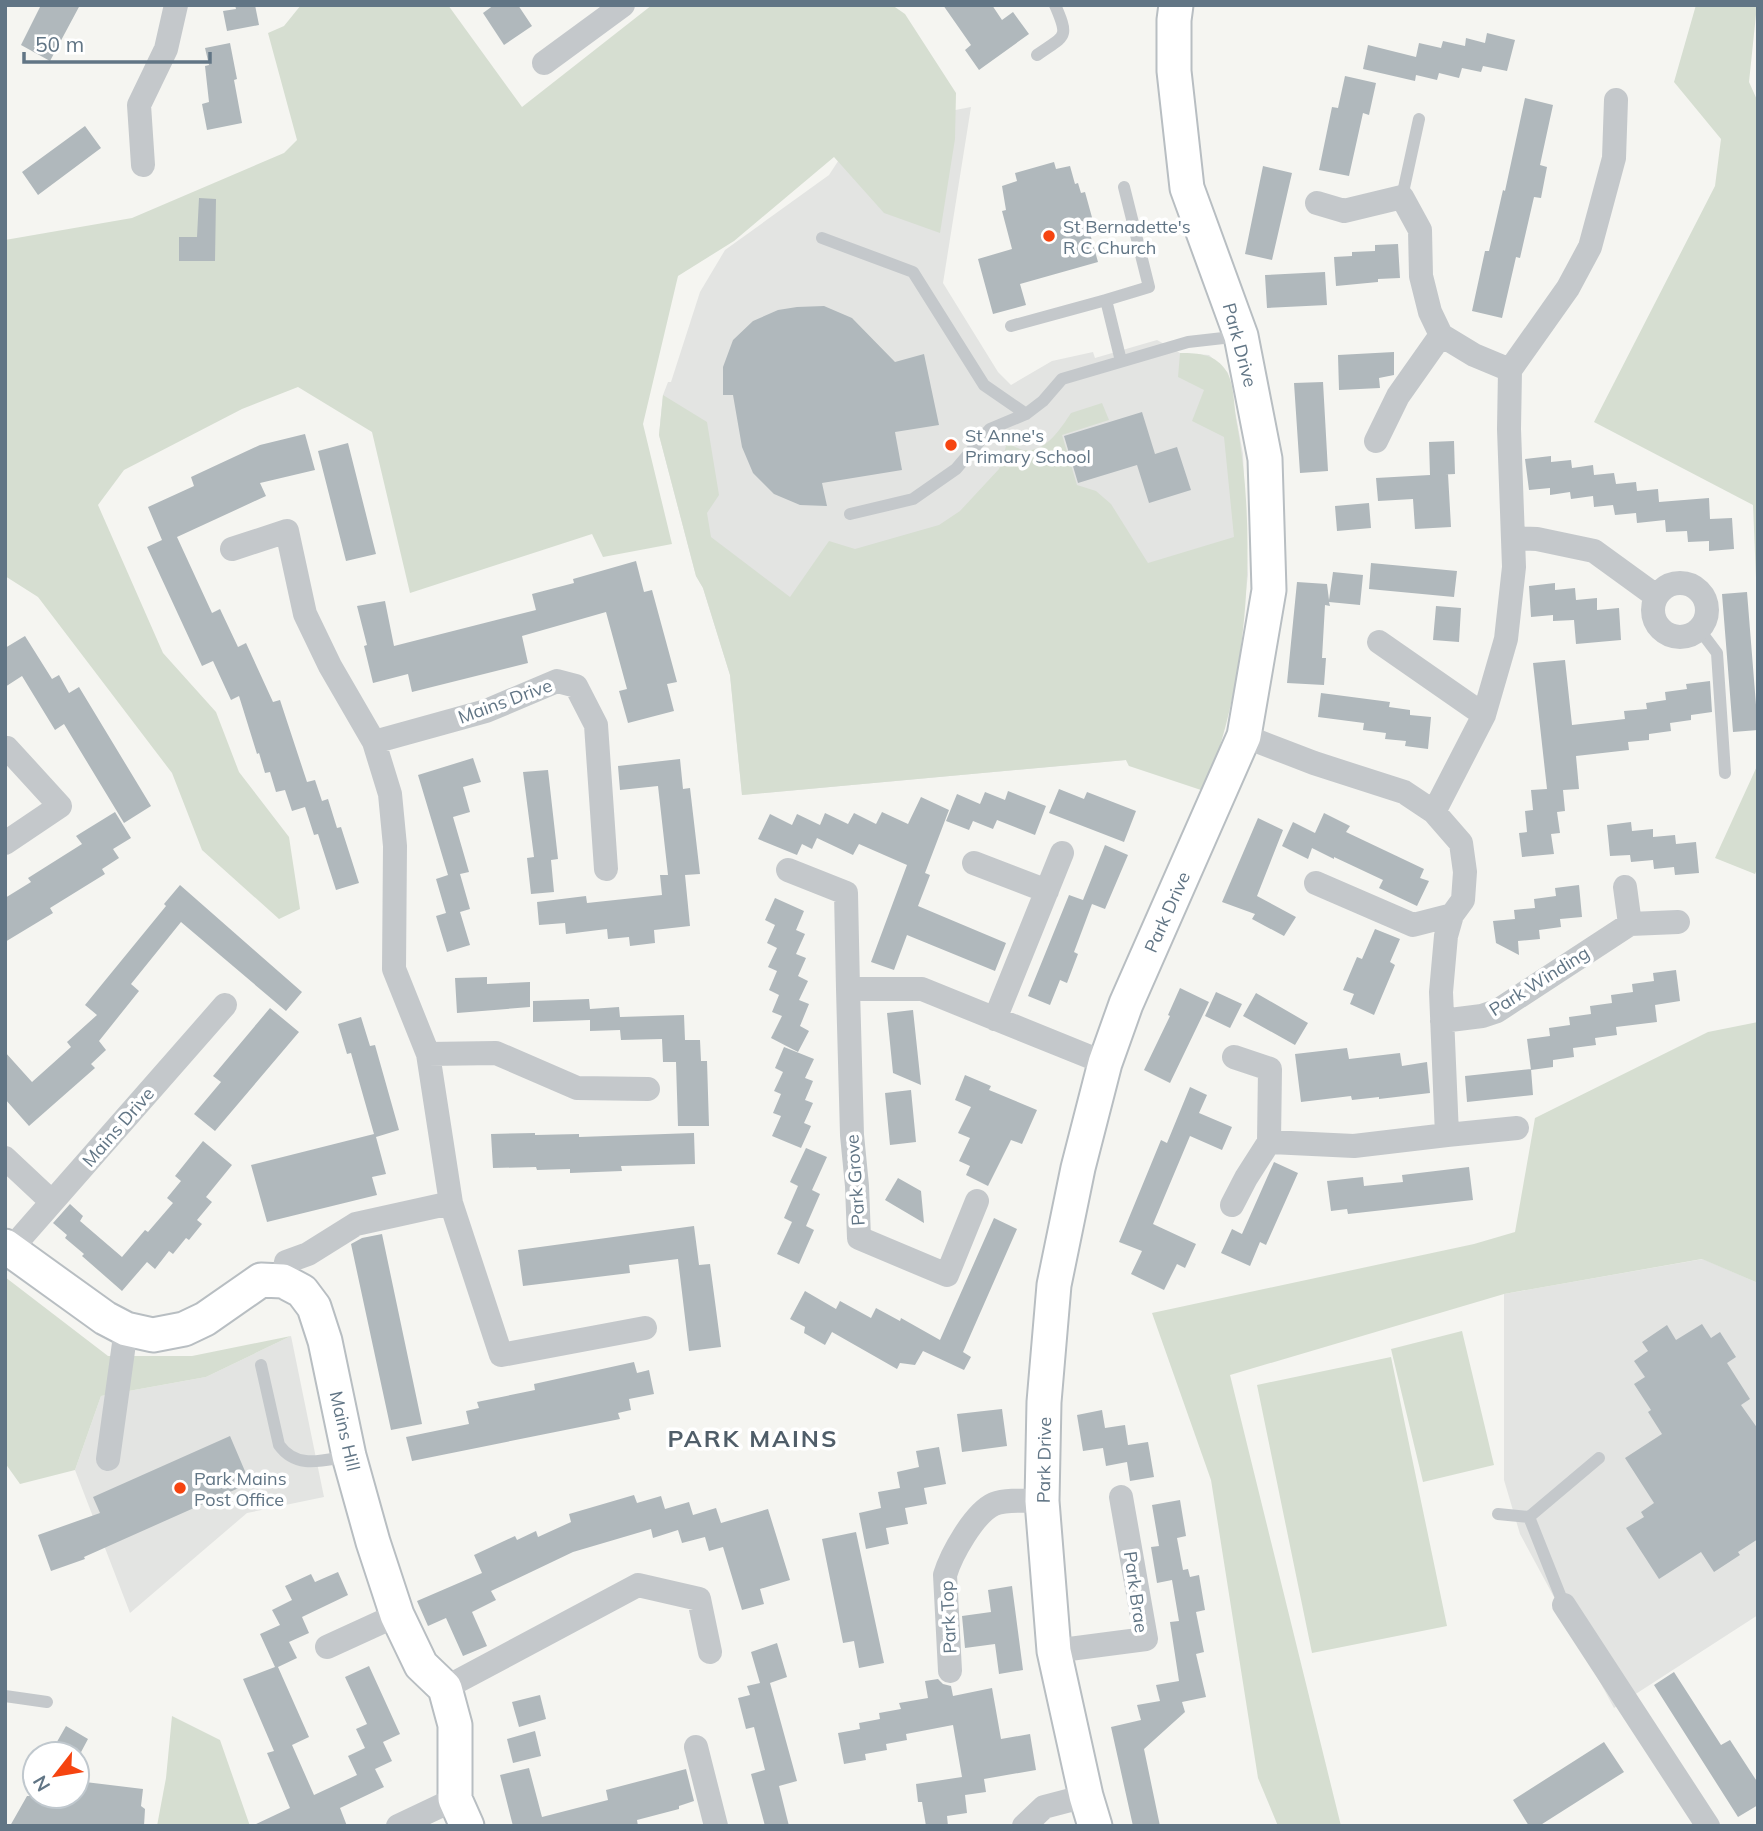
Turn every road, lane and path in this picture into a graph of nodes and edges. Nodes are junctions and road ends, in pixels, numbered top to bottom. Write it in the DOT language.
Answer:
graph roads {
  1 [pos="176,5"];
  2 [pos="623,5"];
  3 [pos="1055,5"];
  4 [pos="1175,13"];
  5 [pos="1037,55"];
  6 [pos="544,63"];
  7 [pos="1616,100"];
  8 [pos="1419,119"];
  9 [pos="142,165"];
  10 [pos="1124,187"];
  11 [pos="1402,197"];
  12 [pos="1317,204"];
  13 [pos="822,238"];
  14 [pos="1106,300"];
  15 [pos="1011,326"];
  16 [pos="1441,335"];
  17 [pos="1241,336"];
  18 [pos="1121,361"];
  19 [pos="1510,370"];
  20 [pos="1026,414"];
  21 [pos="1376,441"];
  22 [pos="849,514"];
  23 [pos="1514,538"];
  24 [pos="232,549"];
  25 [pos="1656,596"];
  26 [pos="1699,629"];
  27 [pos="1379,642"];
  28 [pos="1484,715"];
  29 [pos="1244,736"];
  30 [pos="374,742"];
  31 [pos="7,748"];
  32 [pos="1725,773"];
  33 [pos="1434,812"];
  34 [pos="5,843"];
  35 [pos="1062,853"];
  36 [pos="974,863"];
  37 [pos="606,869"];
  38 [pos="788,870"];
  39 [pos="1316,883"];
  40 [pos="1625,887"];
  41 [pos="1047,891"];
  42 [pos="1452,915"];
  43 [pos="1678,922"];
  44 [pos="1630,924"];
  45 [pos="849,989"];
  46 [pos="225,1004"];
  47 [pos="995,1019"];
  48 [pos="1442,1021"];
  49 [pos="428,1054"];
  50 [pos="1234,1057"];
  51 [pos="1105,1063"];
  52 [pos="648,1089"];
  53 [pos="1517,1128"];
  54 [pos="1447,1135"];
  55 [pos="1269,1142"];
  56 [pos="5,1158"];
  57 [pos="978,1201"];
  58 [pos="52,1202"];
  59 [pos="451,1203"];
  60 [pos="1232,1205"];
  61 [pos="8,1248"];
  62 [pos="272,1281"];
  63 [pos="645,1328"];
  64 [pos="126,1329"];
  65 [pos="261,1365"];
  66 [pos="349,1456"];
  67 [pos="1599,1458"];
  68 [pos="108,1459"];
  69 [pos="1121,1497"];
  70 [pos="1042,1501"];
  71 [pos="1498,1514"];
  72 [pos="1529,1517"];
  73 [pos="1564,1605"];
  74 [pos="397,1615"];
  75 [pos="327,1647"];
  76 [pos="1054,1651"];
  77 [pos="710,1652"];
  78 [pos="950,1671"];
  79 [pos="445,1688"];
  80 [pos="5,1696"];
  81 [pos="47,1702"];
  82 [pos="696,1747"];
  83 [pos="1090,1811"];
  84 [pos="461,1812"];
  85 [pos="1699,1823"];
  86 [pos="398,1826"];
  87 [pos="716,1826"];
  88 [pos="1024,1826"];
  1 -- 9 [label="street"];
  2 -- 6 [label="street"];
  3 -- 5 [label="lane"];
  4 -- 17 [label="street, Park Drive"];
  7 -- 19 [label="street"];
  8 -- 11 [label="lane"];
  10 -- 14 [label="lane"];
  11 -- 12 [label="street"];
  11 -- 16 [label="street"];
  13 -- 20 [label="lane"];
  14 -- 15 [label="lane"];
  14 -- 18 [label="lane"];
  16 -- 19 [label="street"];
  16 -- 21 [label="street"];
  17 -- 18 [label="lane"];
  17 -- 29 [label="street, Park Drive"];
  18 -- 20 [label="lane"];
  19 -- 23 [label="street"];
  20 -- 22 [label="lane"];
  23 -- 25 [label="street"];
  23 -- 28 [label="street"];
  24 -- 30 [label="street"];
  25 -- 26 [label="street"];
  25 -- 26 [label="street"];
  26 -- 32 [label="lane"];
  27 -- 28 [label="street"];
  28 -- 33 [label="street"];
  29 -- 33 [label="street"];
  29 -- 51 [label="street, Park Drive"];
  30 -- 37 [label="street, Mains Drive"];
  30 -- 49 [label="street"];
  31 -- 34 [label="street"];
  33 -- 42 [label="street"];
  35 -- 41 [label="street"];
  36 -- 41 [label="street"];
  38 -- 45 [label="street, Park Grove"];
  39 -- 42 [label="street"];
  40 -- 44 [label="street"];
  41 -- 47 [label="street"];
  42 -- 48 [label="street"];
  43 -- 44 [label="street"];
  44 -- 48 [label="street, Park Winding"];
  45 -- 47 [label="street"];
  45 -- 57 [label="street, Park Grove"];
  46 -- 58 [label="street, Mains Drive"];
  47 -- 51 [label="street"];
  48 -- 54 [label="street"];
  49 -- 52 [label="street"];
  49 -- 59 [label="street"];
  50 -- 55 [label="street"];
  51 -- 70 [label="street, Park Drive"];
  53 -- 54 [label="street"];
  54 -- 55 [label="street"];
  55 -- 60 [label="street"];
  56 -- 58 [label="street"];
  58 -- 61 [label="street, Mains Drive"];
  59 -- 62 [label="street, Mains Drive"];
  59 -- 63 [label="street"];
  61 -- 64 [label="street, Mains Drive"];
  62 -- 64 [label="street, Mains Drive"];
  62 -- 66 [label="street, Mains Hill"];
  64 -- 68 [label="street"];
  65 -- 66 [label="lane"];
  66 -- 74 [label="street, Mains Hill"];
  67 -- 72 [label="lane"];
  69 -- 76 [label="street, Park Brae"];
  70 -- 76 [label="street, Park Drive"];
  70 -- 78 [label="street, Park Top"];
  71 -- 72 [label="lane"];
  72 -- 73 [label="lane"];
  73 -- 85 [label="street"];
  74 -- 75 [label="street"];
  74 -- 79 [label="street, Mains Hill"];
  76 -- 83 [label="street, Park Drive"];
  77 -- 79 [label="street"];
  79 -- 84 [label="street"];
  80 -- 81 [label="lane"];
  82 -- 87 [label="street"];
  83 -- 88 [label="street"];
  84 -- 86 [label="street"];
}
